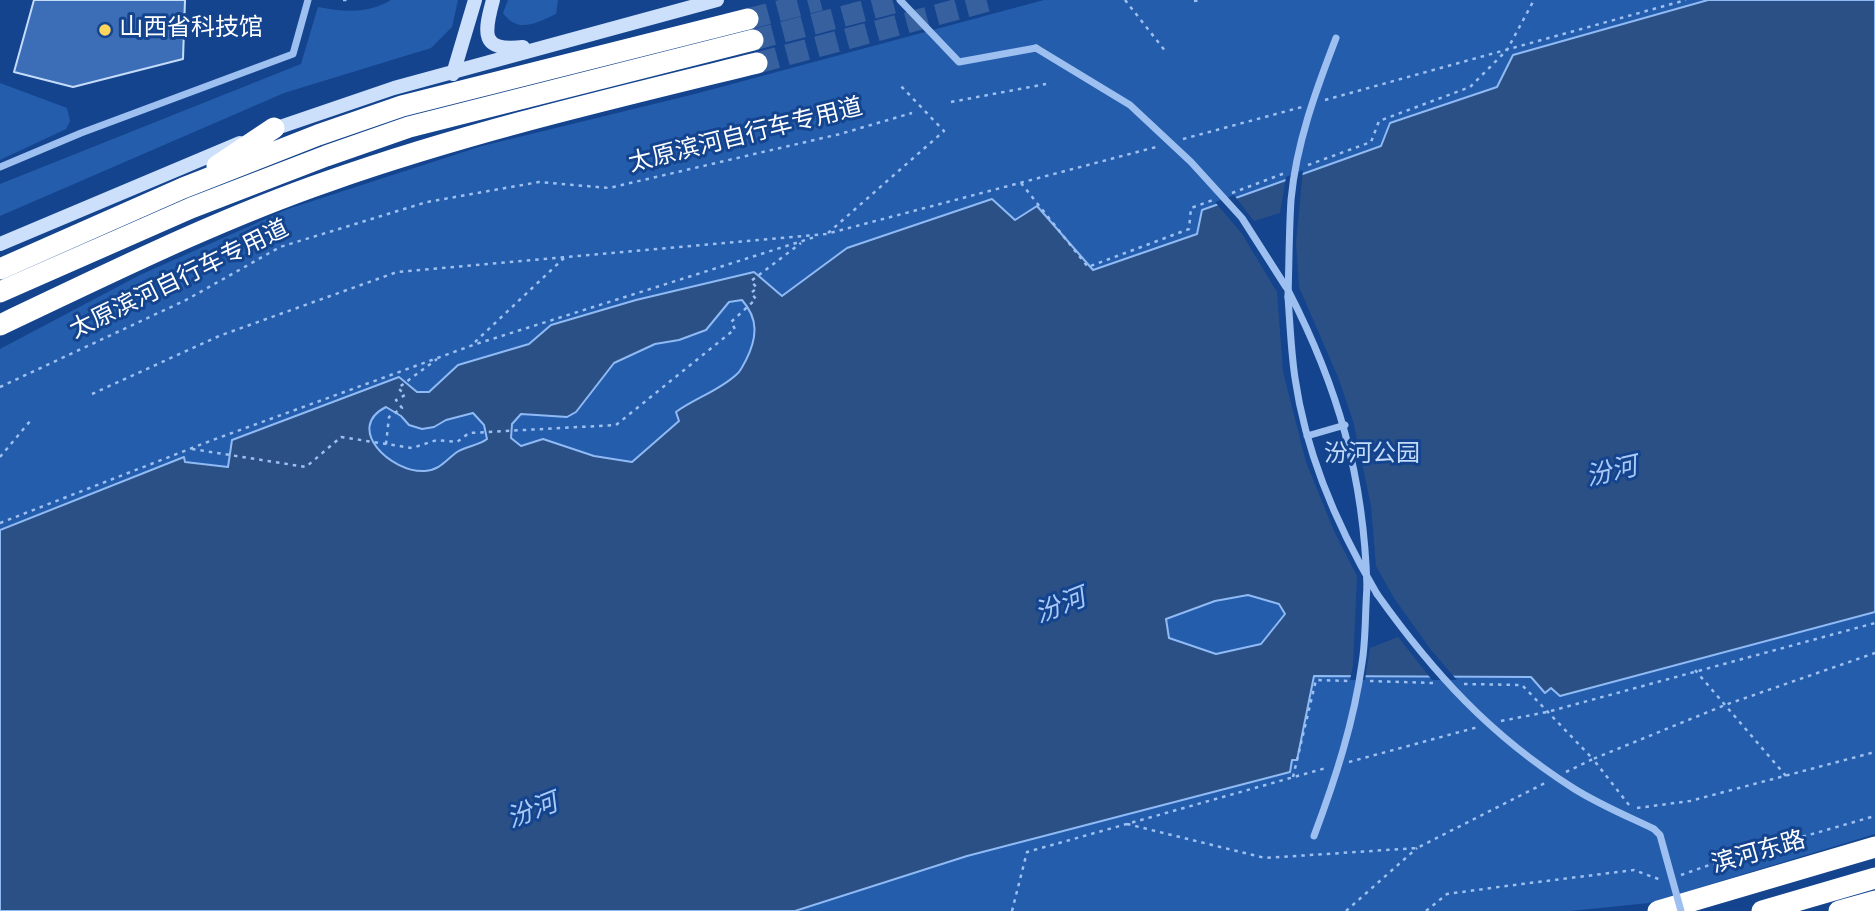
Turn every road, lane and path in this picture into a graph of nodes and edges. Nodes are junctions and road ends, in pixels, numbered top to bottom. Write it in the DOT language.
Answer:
graph roads {
  1 [pos="308,0"];
  2 [pos="344,0"];
  3 [pos="349,0"];
  4 [pos="475,0"];
  5 [pos="492,0"];
  6 [pos="717,0"];
  7 [pos="900,0"];
  8 [pos="1125,0"];
  9 [pos="1202,0"];
  10 [pos="1534,0"];
  11 [pos="1686,0"];
  12 [pos="1194,1"];
  13 [pos="1336,38"];
  14 [pos="556,44"];
  15 [pos="1507,50"];
  16 [pos="1166,52"];
  17 [pos="757,63"];
  18 [pos="453,74"];
  19 [pos="1046,83"];
  20 [pos="899,84"];
  21 [pos="1322,101"];
  22 [pos="951,102"];
  23 [pos="1309,105"];
  24 [pos="912,113"];
  25 [pos="274,128"];
  26 [pos="1177,141"];
  27 [pos="1164,145"];
  28 [pos="1307,165"];
  29 [pos="0,167"];
  30 [pos="1294,170"];
  31 [pos="1021,183"];
  32 [pos="183,188"];
  33 [pos="1230,194"];
  34 [pos="1217,198"];
  35 [pos="826,234"];
  36 [pos="804,241"];
  37 [pos="0,244"];
  38 [pos="565,257"];
  39 [pos="0,269"];
  40 [pos="0,292"];
  41 [pos="0,325"];
  42 [pos="473,345"];
  43 [pos="441,356"];
  44 [pos="0,387"];
  45 [pos="92,394"];
  46 [pos="31,420"];
  47 [pos="1345,425"];
  48 [pos="1307,436"];
  49 [pos="386,444"];
  50 [pos="188,449"];
  51 [pos="0,457"];
  52 [pos="0,523"];
  53 [pos="1875,623"];
  54 [pos="1875,653"];
  55 [pos="1695,670"];
  56 [pos="1357,681"];
  57 [pos="1370,681"];
  58 [pos="1439,683"];
  59 [pos="1452,683"];
  60 [pos="1725,705"];
  61 [pos="1547,712"];
  62 [pos="1494,723"];
  63 [pos="1481,727"];
  64 [pos="1875,752"];
  65 [pos="1593,759"];
  66 [pos="1341,764"];
  67 [pos="1328,768"];
  68 [pos="1557,776"];
  69 [pos="1786,776"];
  70 [pos="1293,777"];
  71 [pos="1545,782"];
  72 [pos="1875,816"];
  73 [pos="1127,824"];
  74 [pos="1314,836"];
  75 [pos="1875,847"];
  76 [pos="1417,848"];
  77 [pos="1675,877"];
  78 [pos="1875,878"];
  79 [pos="1664,881"];
  80 [pos="1875,901"];
  81 [pos="1012,911"];
  82 [pos="1346,911"];
  83 [pos="1426,911"];
  84 [pos="1658,911"];
  85 [pos="1681,911"];
  86 [pos="1762,911"];
  87 [pos="1839,911"];
  1 -- 29 [label="street"];
  2 -- 3 [label="path"];
  4 -- 18 [label="street"];
  5 -- 14 [label="street"];
  6 -- 14 [label="street"];
  7 -- 47 [label="street, bridge"];
  8 -- 16 [label="path"];
  9 -- 12 [label="path"];
  10 -- 15 [label="path"];
  11 -- 15 [label="path"];
  13 -- 48 [label="street, bridge"];
  14 -- 18 [label="street"];
  15 -- 21 [label="path"];
  15 -- 28 [label="path"];
  17 -- 41 [label="highway"];
  18 -- 25 [label="street"];
  19 -- 22 [label="path"];
  20 -- 35 [label="path"];
  23 -- 26 [label="path"];
  24 -- 44 [label="path, 太原滨河自行车专用道"];
  25 -- 32 [label="highway"];
  25 -- 37 [label="street"];
  27 -- 31 [label="path"];
  30 -- 33 [label="path"];
  31 -- 34 [label="path"];
  31 -- 35 [label="path"];
  32 -- 39 [label="highway"];
  32 -- 40 [label="highway"];
  35 -- 36 [label="path"];
  35 -- 38 [label="path"];
  36 -- 42 [label="path"];
  36 -- 49 [label="path"];
  38 -- 42 [label="path"];
  38 -- 45 [label="path"];
  42 -- 43 [label="path"];
  43 -- 49 [label="path"];
  43 -- 50 [label="path"];
  46 -- 51 [label="path"];
  47 -- 48 [label="street"];
  47 -- 74 [label="street, bridge"];
  48 -- 85 [label="street, bridge"];
  49 -- 50 [label="path"];
  50 -- 52 [label="path"];
  53 -- 55 [label="path"];
  54 -- 60 [label="path"];
  55 -- 60 [label="path"];
  55 -- 61 [label="path"];
  56 -- 70 [label="path"];
  57 -- 58 [label="path"];
  59 -- 61 [label="path"];
  60 -- 65 [label="path"];
  60 -- 69 [label="path"];
  61 -- 62 [label="path"];
  61 -- 65 [label="path"];
  63 -- 66 [label="path"];
  64 -- 69 [label="path"];
  65 -- 68 [label="path"];
  65 -- 69 [label="path"];
  67 -- 70 [label="path"];
  70 -- 73 [label="path"];
  71 -- 76 [label="path"];
  72 -- 77 [label="path"];
  73 -- 76 [label="path"];
  73 -- 81 [label="path"];
  75 -- 84 [label="highway, 滨河东路"];
  76 -- 82 [label="path"];
  78 -- 86 [label="highway"];
  79 -- 83 [label="path"];
  80 -- 87 [label="highway"];
}
